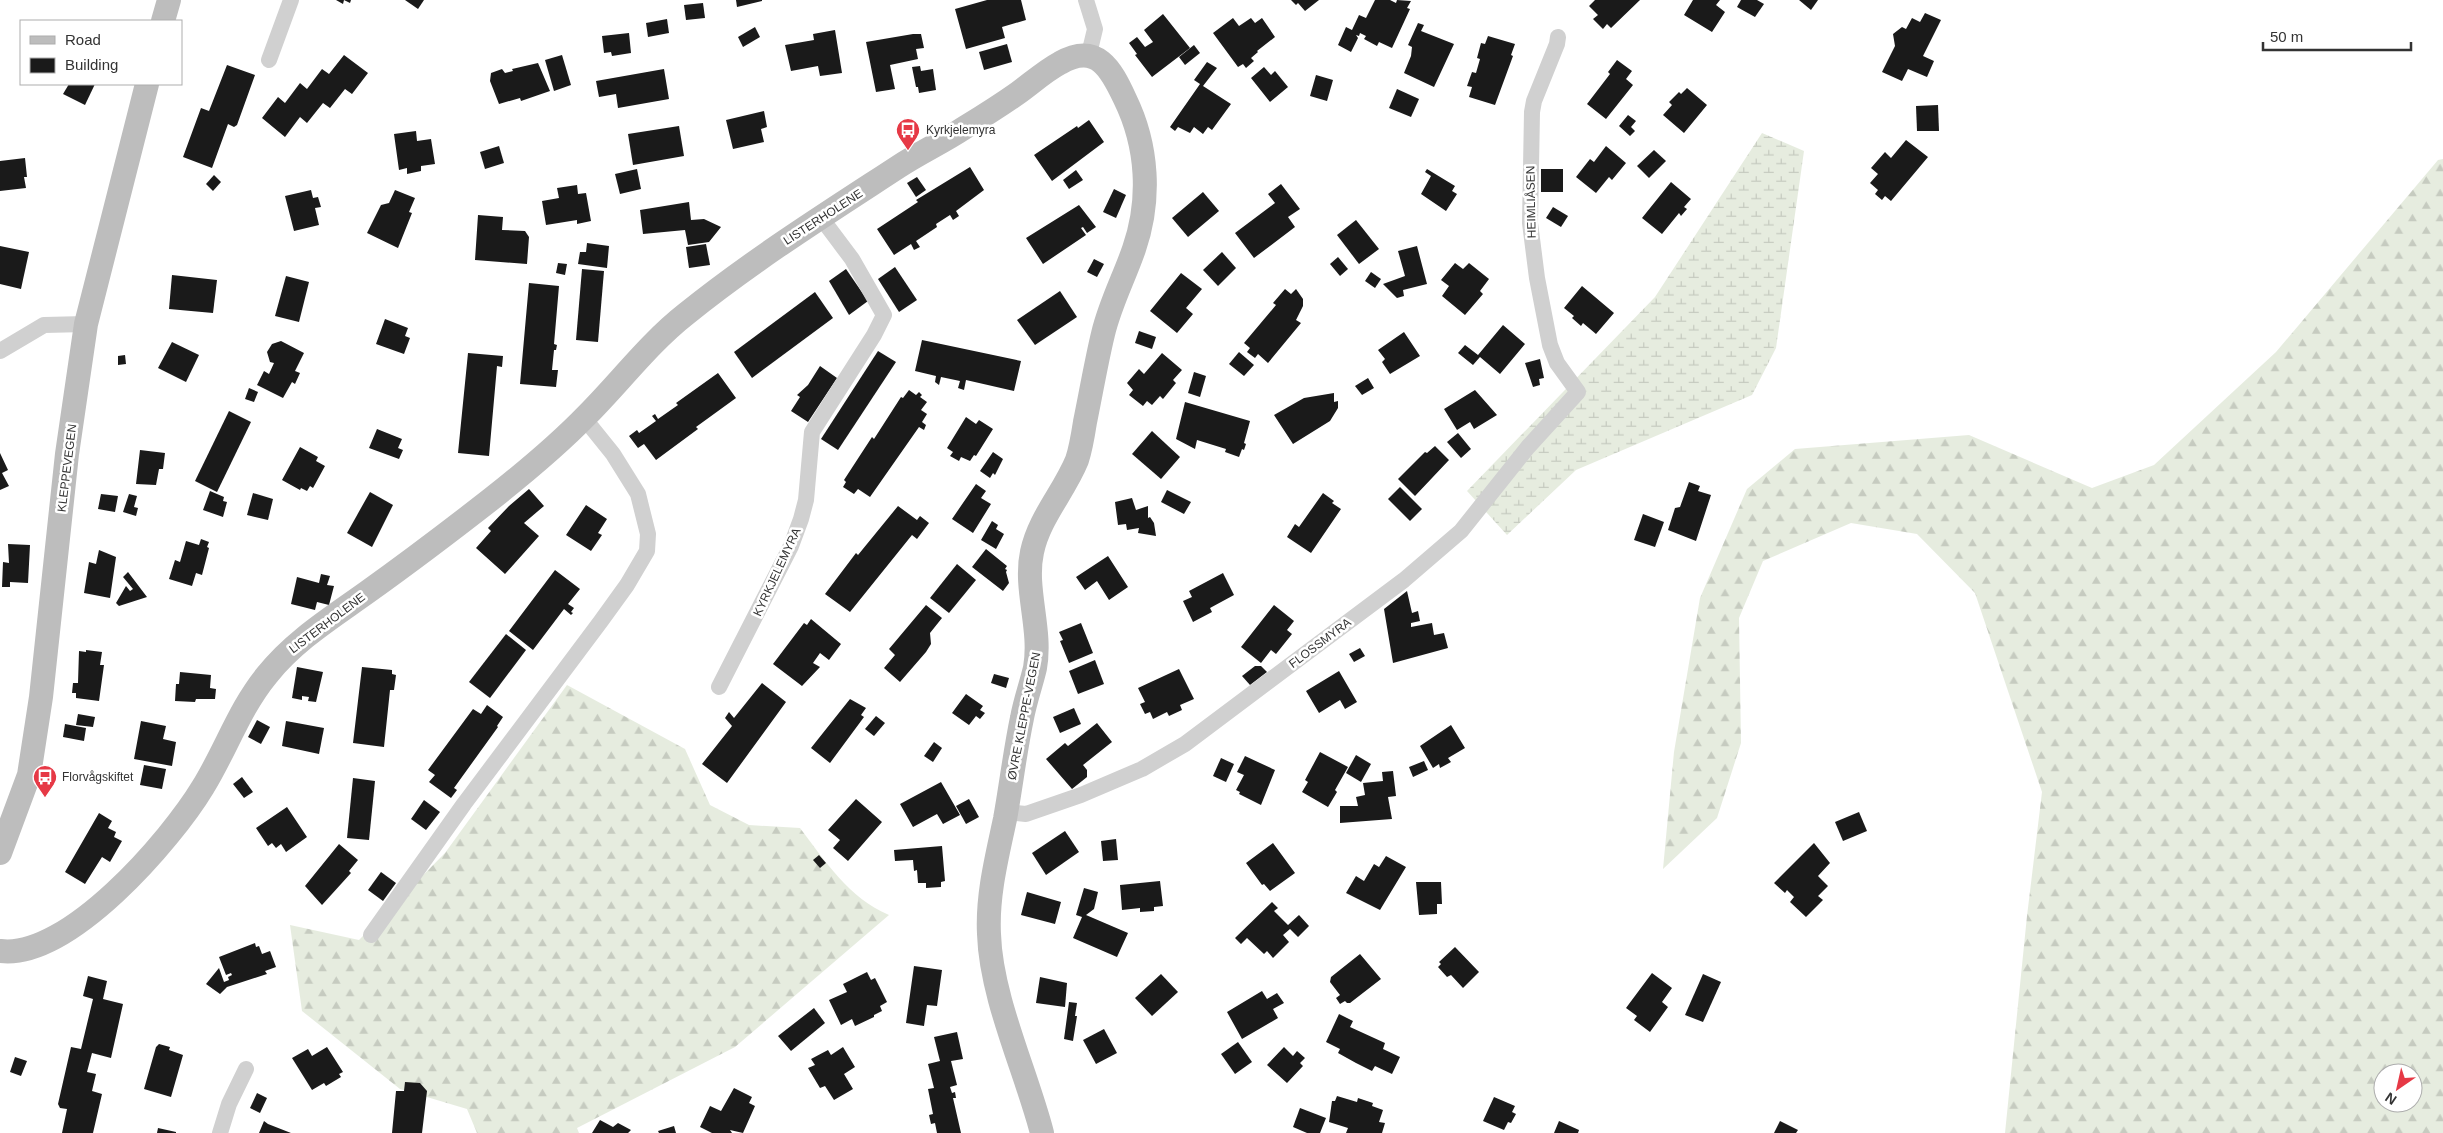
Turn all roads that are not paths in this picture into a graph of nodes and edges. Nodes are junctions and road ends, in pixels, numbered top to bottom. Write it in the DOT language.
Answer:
graph roads {
  1 [pos="169,0"];
  2 [pos="290,0"];
  3 [pos="1086,0"];
  4 [pos="163,20"];
  5 [pos="1558,37"];
  6 [pos="1089,54"];
  7 [pos="269,60"];
  8 [pos="147,85"];
  9 [pos="822,219"];
  10 [pos="86,324"];
  11 [pos="0,351"];
  12 [pos="1578,392"];
  13 [pos="584,418"];
  14 [pos="719,687"];
  15 [pos="1006,812"];
  16 [pos="0,852"];
  17 [pos="371,936"];
  18 [pos="0,951"];
  19 [pos="246,1068"];
  20 [pos="220,1133"];
  21 [pos="1042,1133"];
  1 -- 4 [label="street"];
  2 -- 7 [label="street"];
  3 -- 6 [label="street"];
  5 -- 12 [label="street, HEIMLIÅSEN"];
  6 -- 9 [label="street, LISTERHOLENE"];
  6 -- 15 [label="street, ØVRE KLEPPE-VEGEN"];
  8 -- 10 [label="street, KLEPPEVEGEN"];
  9 -- 13 [label="street, LISTERHOLENE"];
  9 -- 14 [label="street, KYRKJELEMYRA"];
  10 -- 11 [label="street"];
  10 -- 16 [label="street, KLEPPEVEGEN"];
  12 -- 15 [label="street, FLOSSMYRA"];
  13 -- 17 [label="street"];
  13 -- 18 [label="street, LISTERHOLENE"];
  15 -- 21 [label="street, ØVRE KLEPPE-VEGEN"];
  19 -- 20 [label="street"];
}
